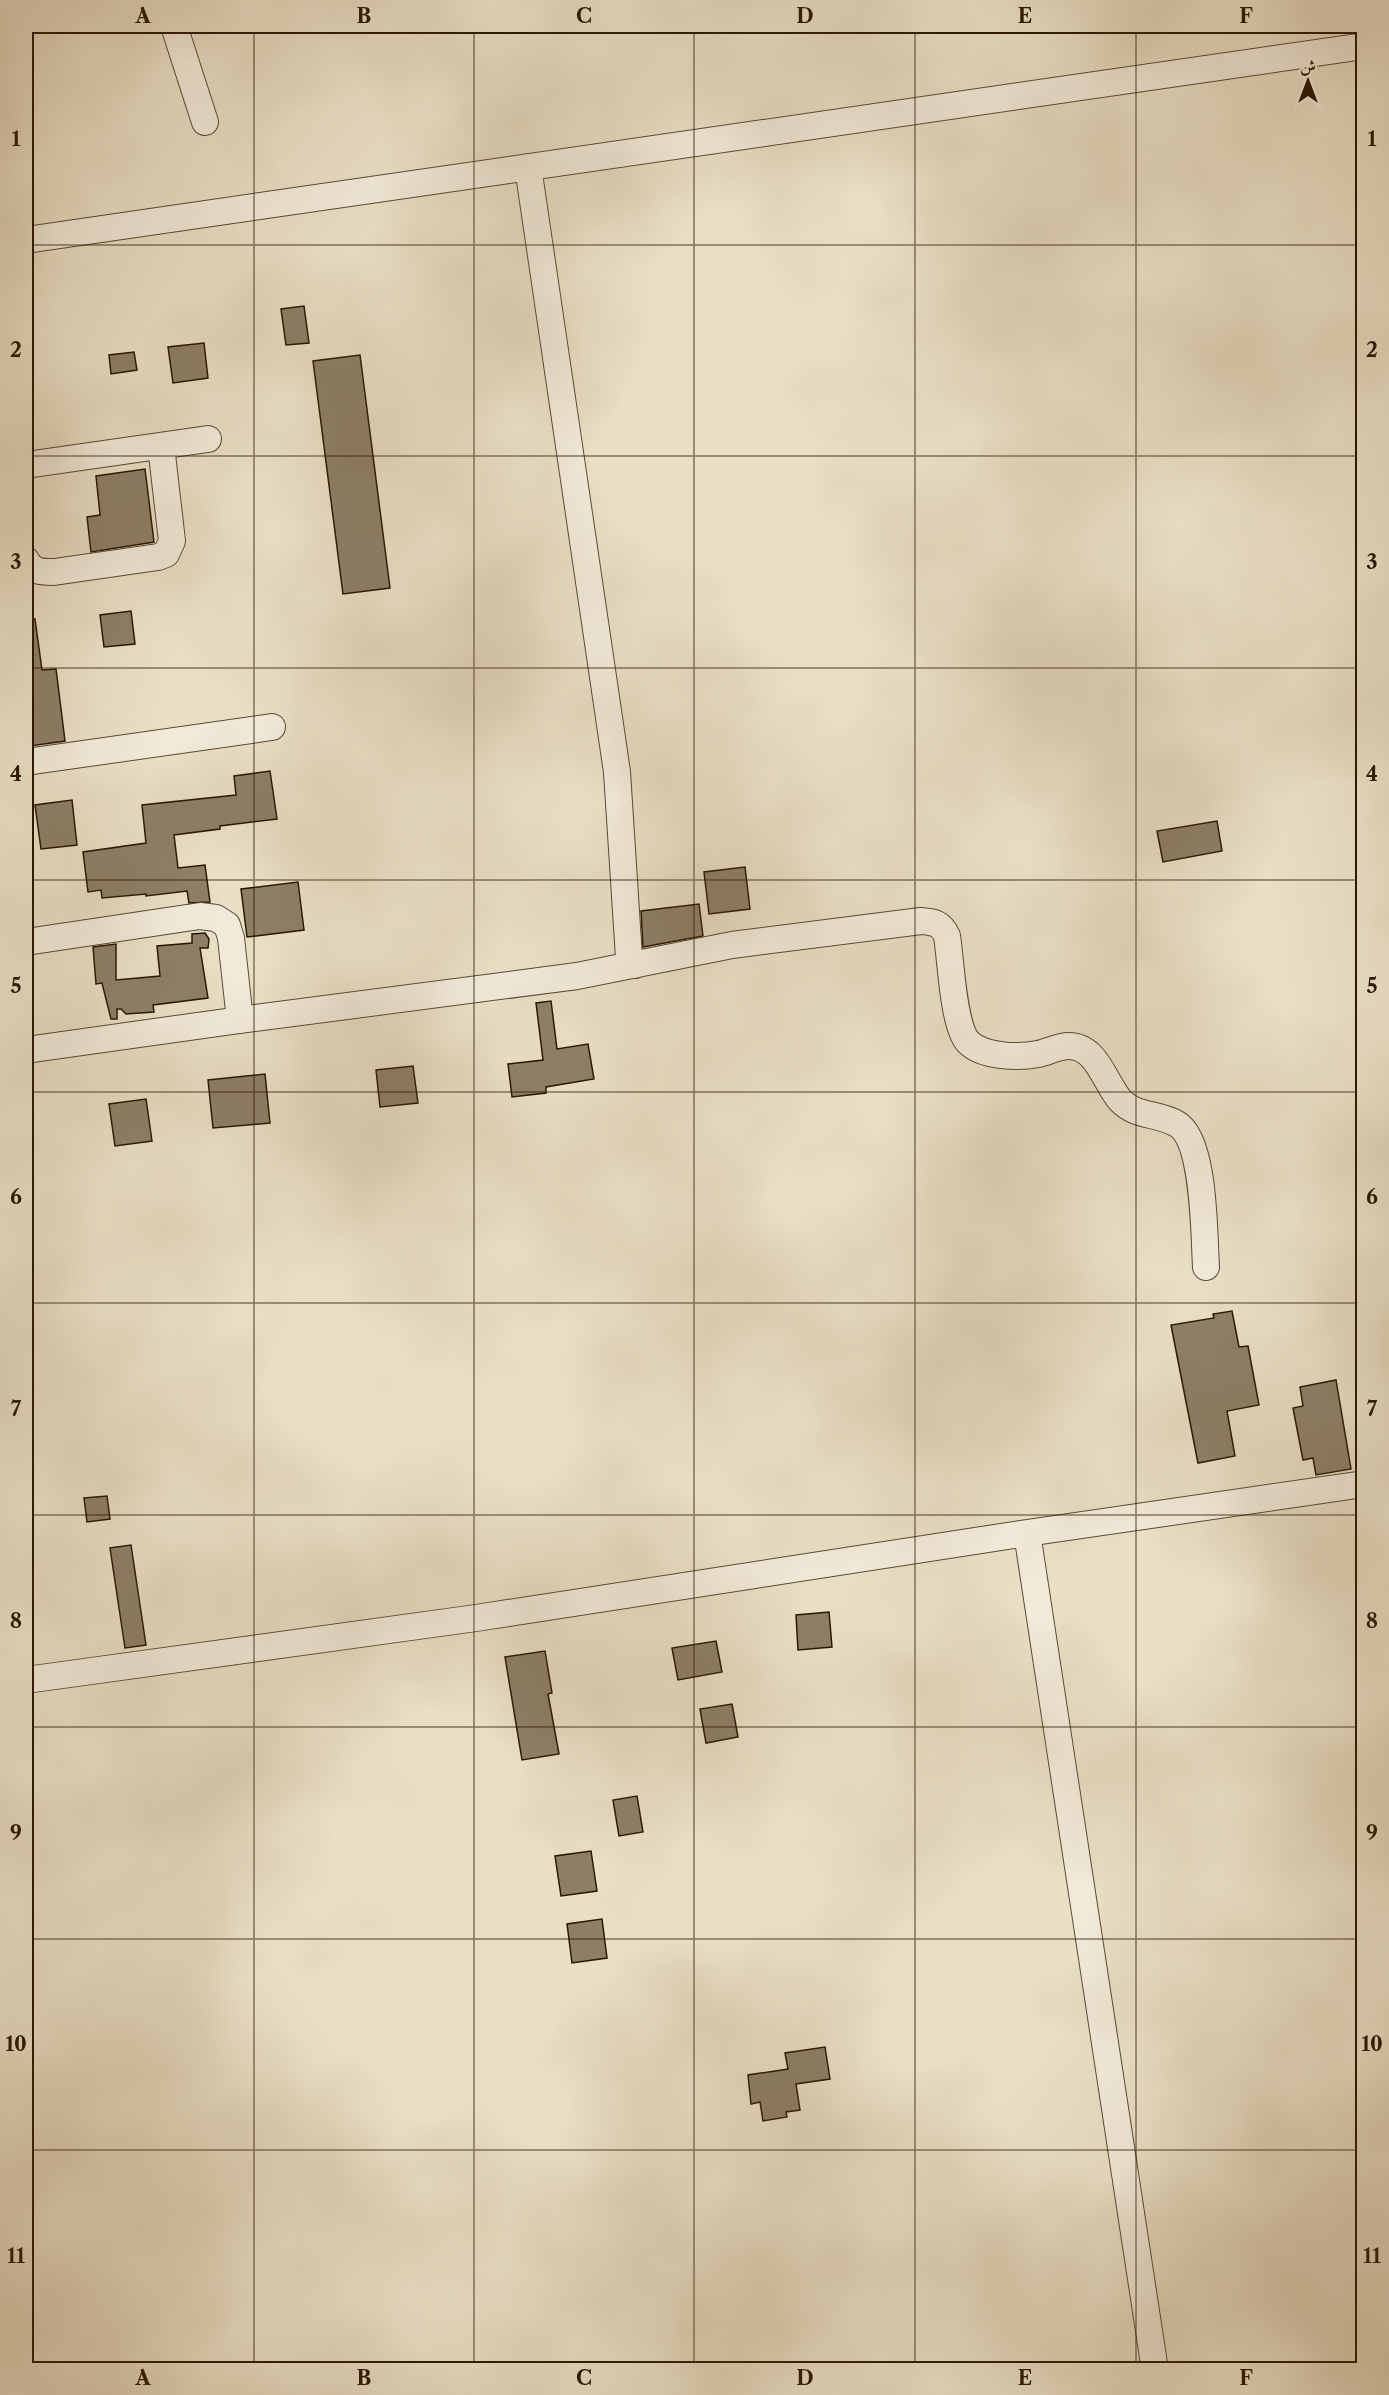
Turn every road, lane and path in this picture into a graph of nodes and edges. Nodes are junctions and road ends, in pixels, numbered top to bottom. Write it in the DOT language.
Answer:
graph roads {
  1 [pos="174,26"];
  2 [pos="1350,40"];
  3 [pos="205,122"];
  4 [pos="528,167"];
  5 [pos="26,240"];
  6 [pos="208,439"];
  7 [pos="161,446"];
  8 [pos="26,465"];
  9 [pos="26,560"];
  10 [pos="272,727"];
  11 [pos="26,762"];
  12 [pos="26,942"];
  13 [pos="634,965"];
  14 [pos="240,1020"];
  15 [pos="26,1050"];
  16 [pos="1206,1267"];
  17 [pos="1364,1484"];
  18 [pos="1027,1533"];
  19 [pos="26,1680"];
  20 [pos="1155,2370"];
  1 -- 3 [label="street"];
  2 -- 4 [label="street"];
  4 -- 5 [label="street"];
  4 -- 13 [label="street"];
  6 -- 7 [label="street"];
  7 -- 8 [label="street"];
  7 -- 9 [label="street"];
  10 -- 11 [label="street"];
  12 -- 14 [label="street"];
  13 -- 14 [label="street"];
  13 -- 16 [label="street"];
  14 -- 15 [label="street"];
  17 -- 18 [label="street"];
  18 -- 19 [label="street"];
  18 -- 20 [label="street"];
}
